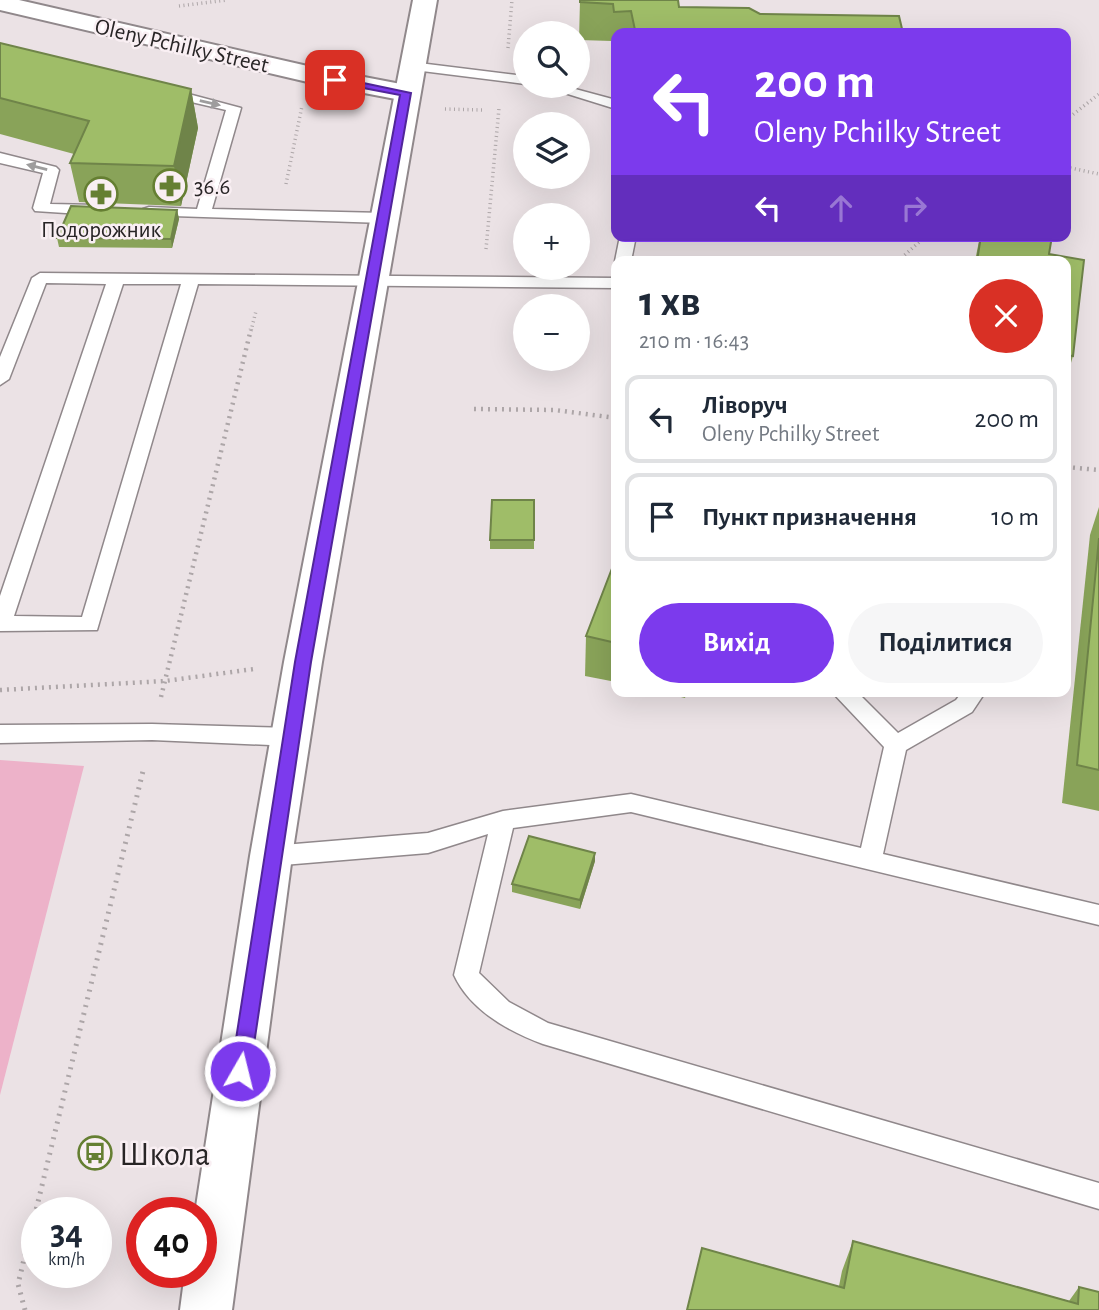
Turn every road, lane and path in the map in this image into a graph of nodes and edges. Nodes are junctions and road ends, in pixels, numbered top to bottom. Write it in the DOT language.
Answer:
graph roads {
  1 [pos="425,0"];
  2 [pos="512,0"];
  3 [pos="14,4"];
  4 [pos="506,76"];
  5 [pos="513,77"];
  6 [pos="407,89"];
  7 [pos="156,90"];
  8 [pos="1099,94"];
  9 [pos="590,98"];
  10 [pos="611,104"];
  11 [pos="315,105"];
  12 [pos="499,110"];
  13 [pos="1071,116"];
  14 [pos="0,158"];
  15 [pos="1071,168"];
  16 [pos="1099,174"];
  17 [pos="109,210"];
  18 [pos="136,211"];
  19 [pos="203,214"];
  20 [pos="280,216"];
  21 [pos="384,218"];
  22 [pos="919,242"];
  23 [pos="485,254"];
  24 [pos="904,256"];
  25 [pos="116,279"];
  26 [pos="191,280"];
  27 [pos="373,282"];
  28 [pos="611,284"];
  29 [pos="257,309"];
  30 [pos="0,379"];
  31 [pos="474,409"];
  32 [pos="611,417"];
  33 [pos="1071,467"];
  34 [pos="1099,470"];
  35 [pos="1,623"];
  36 [pos="303,662"];
  37 [pos="165,681"];
  38 [pos="0,690"];
  39 [pos="848,697"];
  40 [pos="971,697"];
  41 [pos="152,732"];
  42 [pos="0,734"];
  43 [pos="292,737"];
  44 [pos="897,745"];
  45 [pos="503,820"];
  46 [pos="271,856"];
  47 [pos="870,859"];
  48 [pos="1099,915"];
  49 [pos="1099,1196"];
  50 [pos="25,1310"];
  51 [pos="206,1310"];
  1 -- 6 [label="street"];
  2 -- 4 [label="path"];
  3 -- 6 [label="street, Oleny Pchilky Street"];
  4 -- 5 [label="lane"];
  4 -- 6 [label="lane"];
  4 -- 12 [label="path"];
  6 -- 12 [label="path"];
  6 -- 21 [label="street"];
  7 -- 19 [label="lane, one-way"];
  8 -- 13 [label="path"];
  9 -- 10 [label="lane"];
  11 -- 20 [label="path"];
  12 -- 23 [label="path"];
  17 -- 14 [label="lane, one-way"];
  15 -- 16 [label="path"];
  18 -- 19 [label="lane"];
  19 -- 20 [label="lane"];
  20 -- 21 [label="lane"];
  21 -- 27 [label="street"];
  22 -- 24 [label="path"];
  25 -- 26 [label="lane"];
  25 -- 30 [label="lane"];
  25 -- 35 [label="lane"];
  26 -- 27 [label="lane"];
  26 -- 35 [label="lane"];
  27 -- 28 [label="lane"];
  27 -- 36 [label="street"];
  29 -- 37 [label="path"];
  31 -- 32 [label="path"];
  33 -- 34 [label="path"];
  36 -- 37 [label="path"];
  36 -- 43 [label="street"];
  37 -- 38 [label="path"];
  37 -- 41 [label="path"];
  39 -- 44 [label="lane"];
  40 -- 44 [label="lane"];
  41 -- 42 [label="lane"];
  41 -- 43 [label="lane"];
  41 -- 50 [label="path"];
  43 -- 46 [label="street"];
  44 -- 47 [label="lane"];
  45 -- 46 [label="lane"];
  45 -- 47 [label="lane"];
  45 -- 49 [label="lane"];
  46 -- 51 [label="street"];
  47 -- 48 [label="lane"];
}
